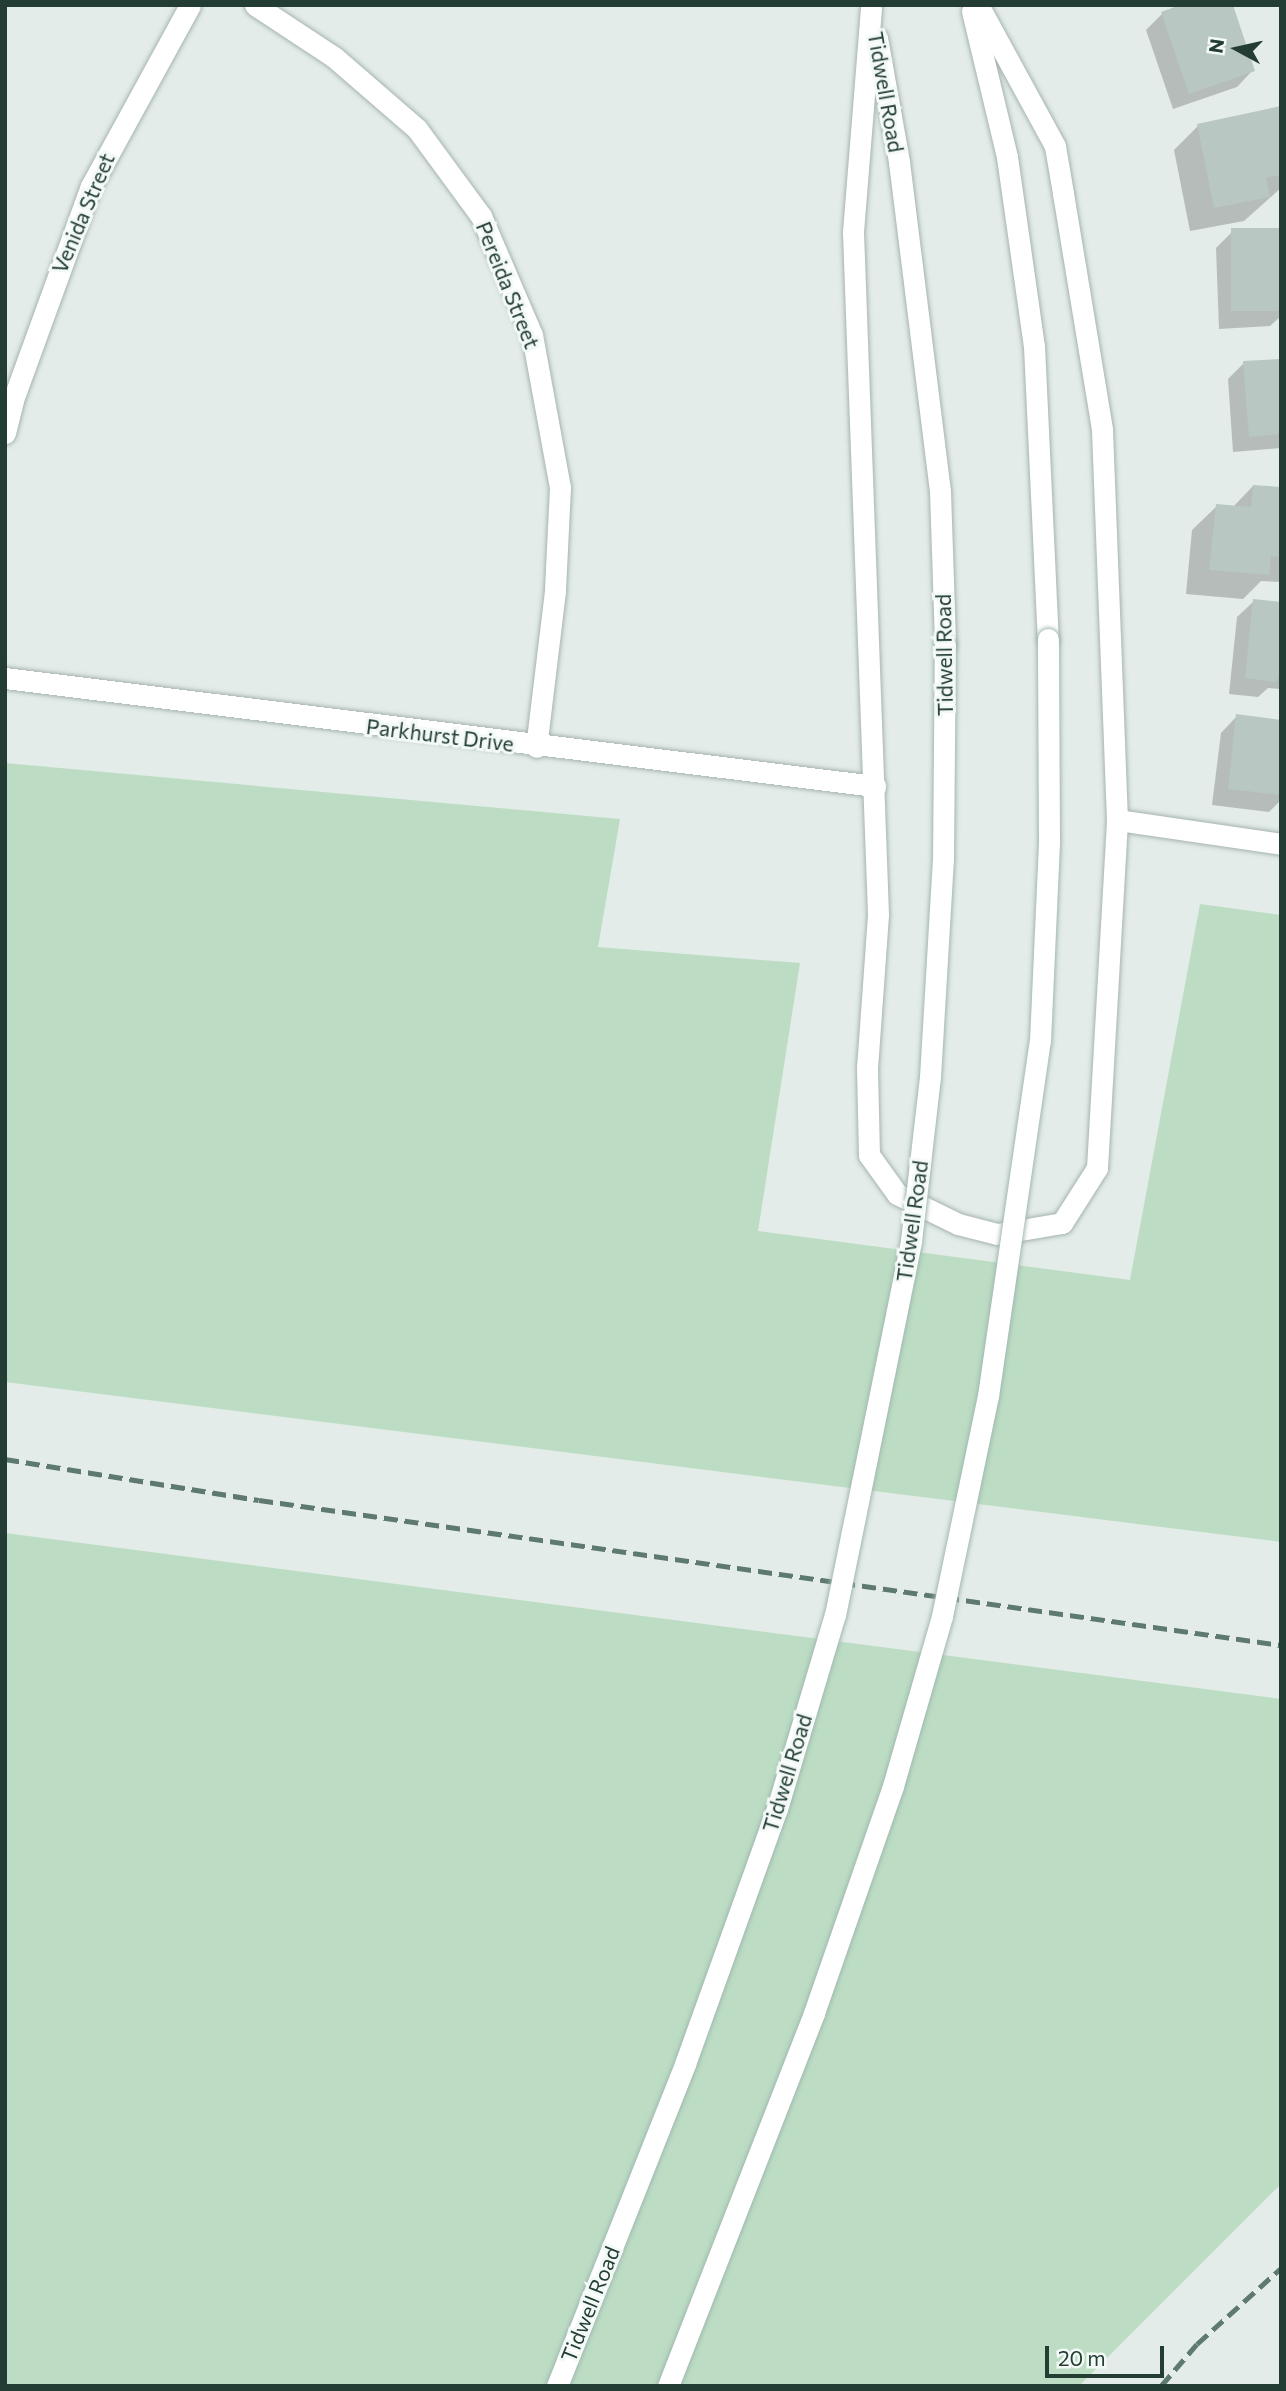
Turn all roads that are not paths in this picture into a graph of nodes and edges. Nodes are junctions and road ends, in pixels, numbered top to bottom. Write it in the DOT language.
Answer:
graph roads {
  1 [pos="190,5"];
  2 [pos="254,5"];
  3 [pos="971,5"];
  4 [pos="978,5"];
  5 [pos="871,6"];
  6 [pos="5,433"];
  7 [pos="5,678"];
  8 [pos="536,747"];
  9 [pos="875,786"];
  10 [pos="1116,820"];
  11 [pos="1281,844"];
  12 [pos="557,2386"];
  13 [pos="668,2386"];
  1 -- 6 [label="main road, Venida Street"];
  2 -- 8 [label="main road, Pereida Street"];
  3 -- 13 [label="main road, bridge"];
  4 -- 10 [label="main road"];
  5 -- 9 [label="main road"];
  5 -- 12 [label="main road, Tidwell Road, bridge"];
  7 -- 8 [label="main road, Parkhurst Drive"];
  8 -- 9 [label="main road, Parkhurst Drive"];
  9 -- 10 [label="main road"];
  10 -- 11 [label="main road"];
}
